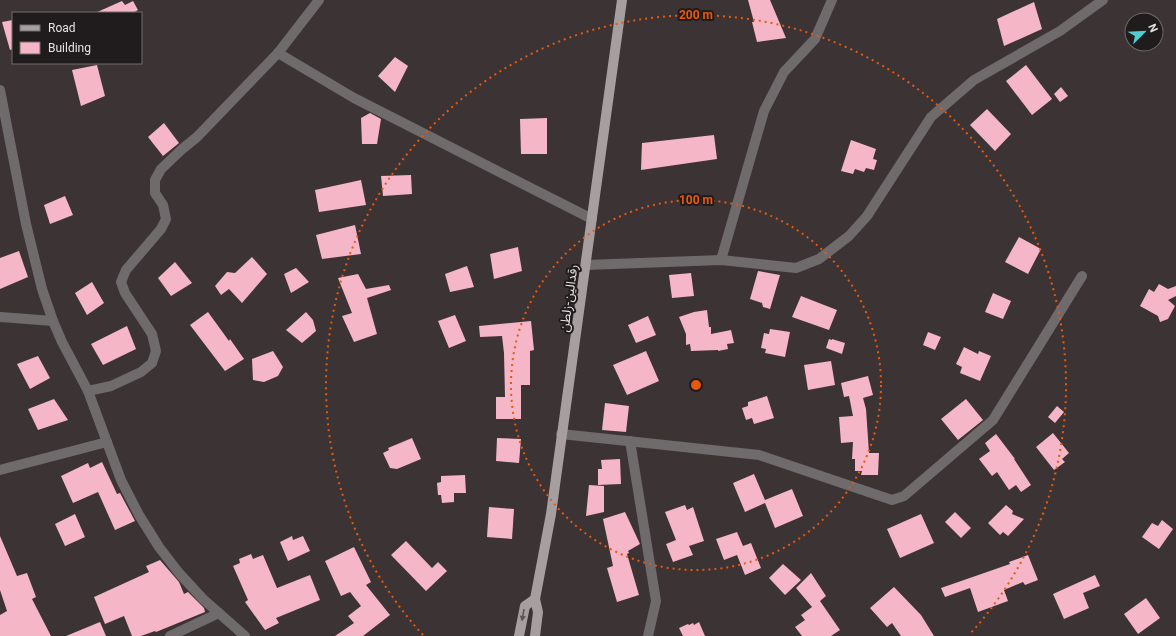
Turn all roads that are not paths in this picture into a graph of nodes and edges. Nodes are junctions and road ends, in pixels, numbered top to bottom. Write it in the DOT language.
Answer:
graph roads {
  1 [pos="319,0"];
  2 [pos="622,0"];
  3 [pos="832,0"];
  4 [pos="1103,0"];
  5 [pos="278,52"];
  6 [pos="0,90"];
  7 [pos="592,219"];
  8 [pos="721,260"];
  9 [pos="586,265"];
  10 [pos="1082,276"];
  11 [pos="0,317"];
  12 [pos="53,320"];
  13 [pos="88,391"];
  14 [pos="561,434"];
  15 [pos="630,441"];
  16 [pos="107,442"];
  17 [pos="0,470"];
  18 [pos="535,599"];
  19 [pos="219,613"];
  20 [pos="170,636"];
  21 [pos="245,636"];
  22 [pos="519,636"];
  23 [pos="534,636"];
  24 [pos="648,636"];
  1 -- 5 [label="street"];
  2 -- 7 [label="main road, رقدالين-زلطن"];
  3 -- 8 [label="street"];
  4 -- 8 [label="street"];
  5 -- 7 [label="street"];
  5 -- 13 [label="street"];
  6 -- 12 [label="street"];
  7 -- 9 [label="main road, رقدالين-زلطن"];
  8 -- 9 [label="street"];
  9 -- 14 [label="main road, رقدالين-زلطن"];
  10 -- 15 [label="street"];
  11 -- 12 [label="street"];
  12 -- 13 [label="street"];
  13 -- 16 [label="street"];
  14 -- 15 [label="street"];
  14 -- 18 [label="main road, رقدالين-زلطن"];
  15 -- 24 [label="street"];
  16 -- 17 [label="street"];
  16 -- 19 [label="street"];
  18 -- 22 [label="main road, رقدالين-زلطن, one-way"];
  18 -- 23 [label="main road, رقدالين-زلطن"];
  19 -- 20 [label="street"];
  19 -- 21 [label="street"];
}
